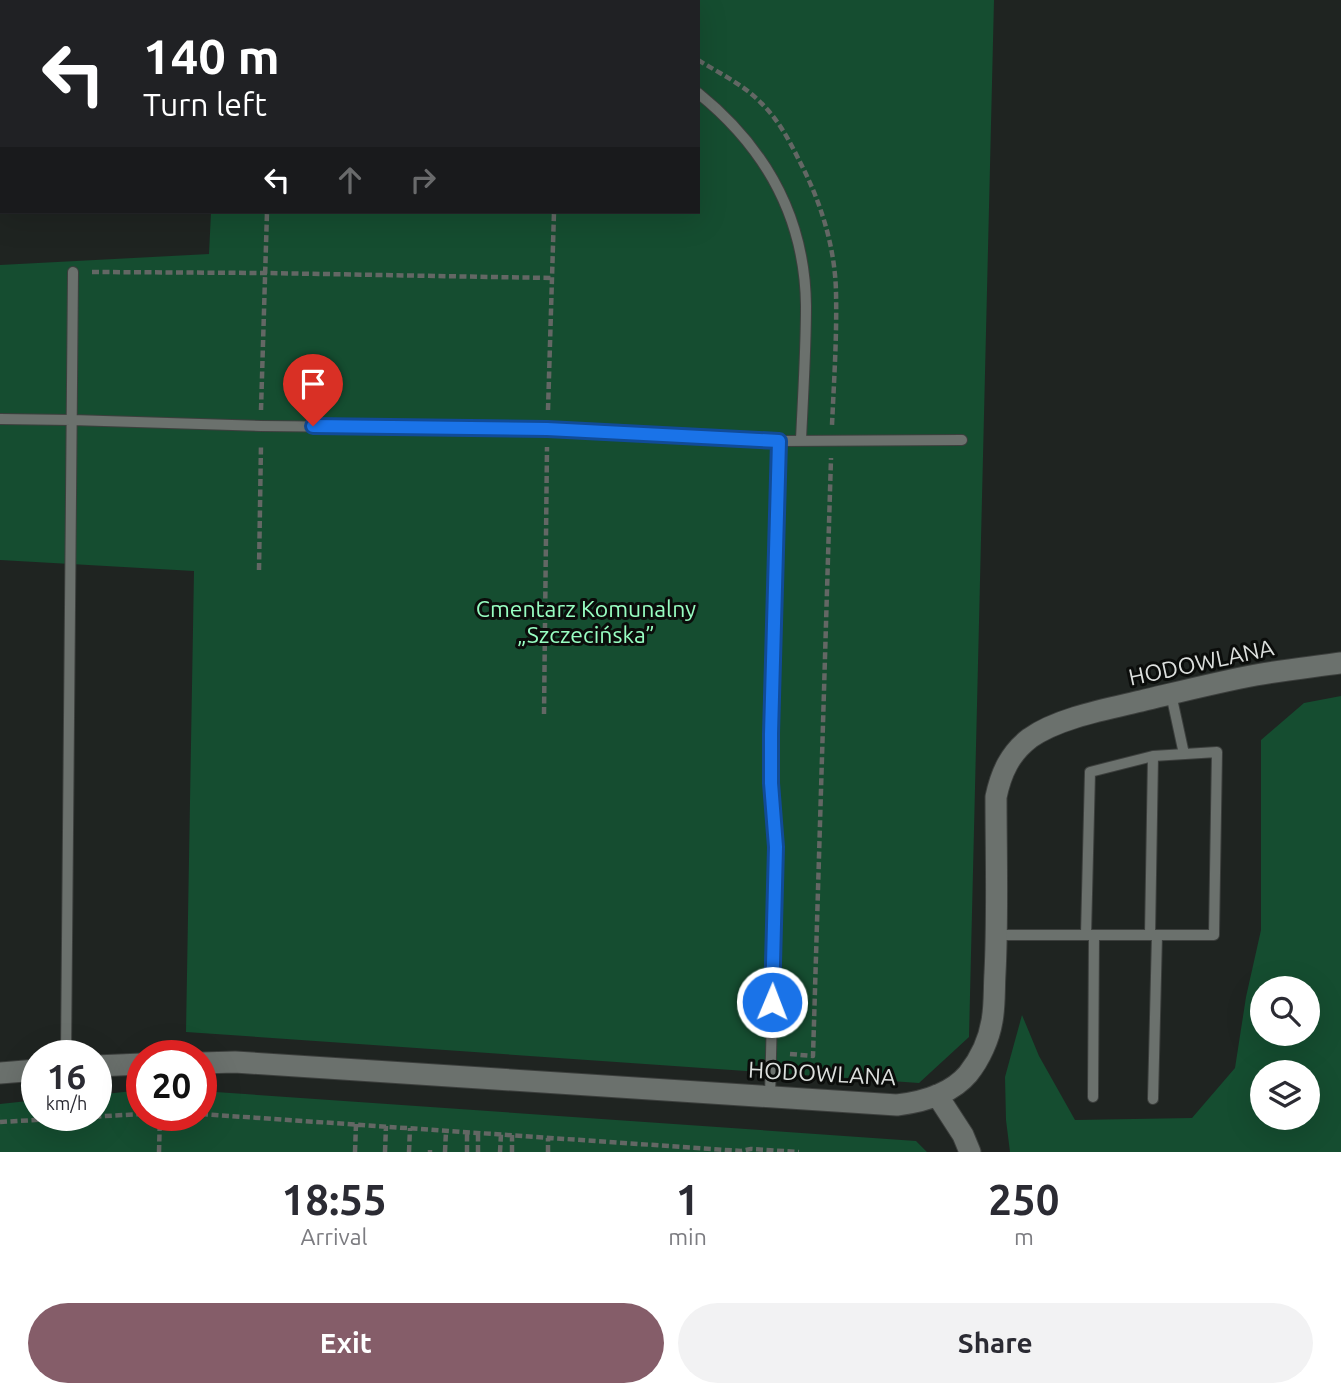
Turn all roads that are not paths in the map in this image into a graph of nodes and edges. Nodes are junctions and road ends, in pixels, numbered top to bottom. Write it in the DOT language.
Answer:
graph roads {
  1 [pos="700,95"];
  2 [pos="74,272"];
  3 [pos="0,419"];
  4 [pos="72,419"];
  5 [pos="801,440"];
  6 [pos="962,440"];
  7 [pos="779,441"];
  8 [pos="1341,663"];
  9 [pos="1171,694"];
  10 [pos="1184,754"];
  11 [pos="1153,756"];
  12 [pos="997,935"];
  13 [pos="1090,935"];
  14 [pos="1154,935"];
  15 [pos="65,1040"];
  16 [pos="217,1063"];
  17 [pos="21,1071"];
  18 [pos="0,1073"];
  19 [pos="937,1095"];
  20 [pos="770,1097"];
  21 [pos="1093,1097"];
  22 [pos="1153,1099"];
  23 [pos="971,1152"];
  1 -- 5 [label="lane"];
  2 -- 4 [label="lane"];
  3 -- 4 [label="lane"];
  4 -- 7 [label="lane"];
  4 -- 15 [label="lane"];
  5 -- 6 [label="lane"];
  5 -- 7 [label="lane"];
  7 -- 20 [label="lane"];
  8 -- 9 [label="street, HODOWLANA"];
  9 -- 10 [label="lane"];
  9 -- 12 [label="street, HODOWLANA"];
  10 -- 11 [label="lane"];
  10 -- 14 [label="lane"];
  11 -- 13 [label="lane"];
  11 -- 14 [label="lane"];
  12 -- 13 [label="lane"];
  12 -- 19 [label="street, HODOWLANA"];
  13 -- 14 [label="lane"];
  13 -- 21 [label="lane"];
  14 -- 22 [label="lane"];
  16 -- 20 [label="street, HODOWLANA"];
  17 -- 18 [label="street"];
  19 -- 20 [label="street, HODOWLANA"];
  19 -- 23 [label="street"];
}
